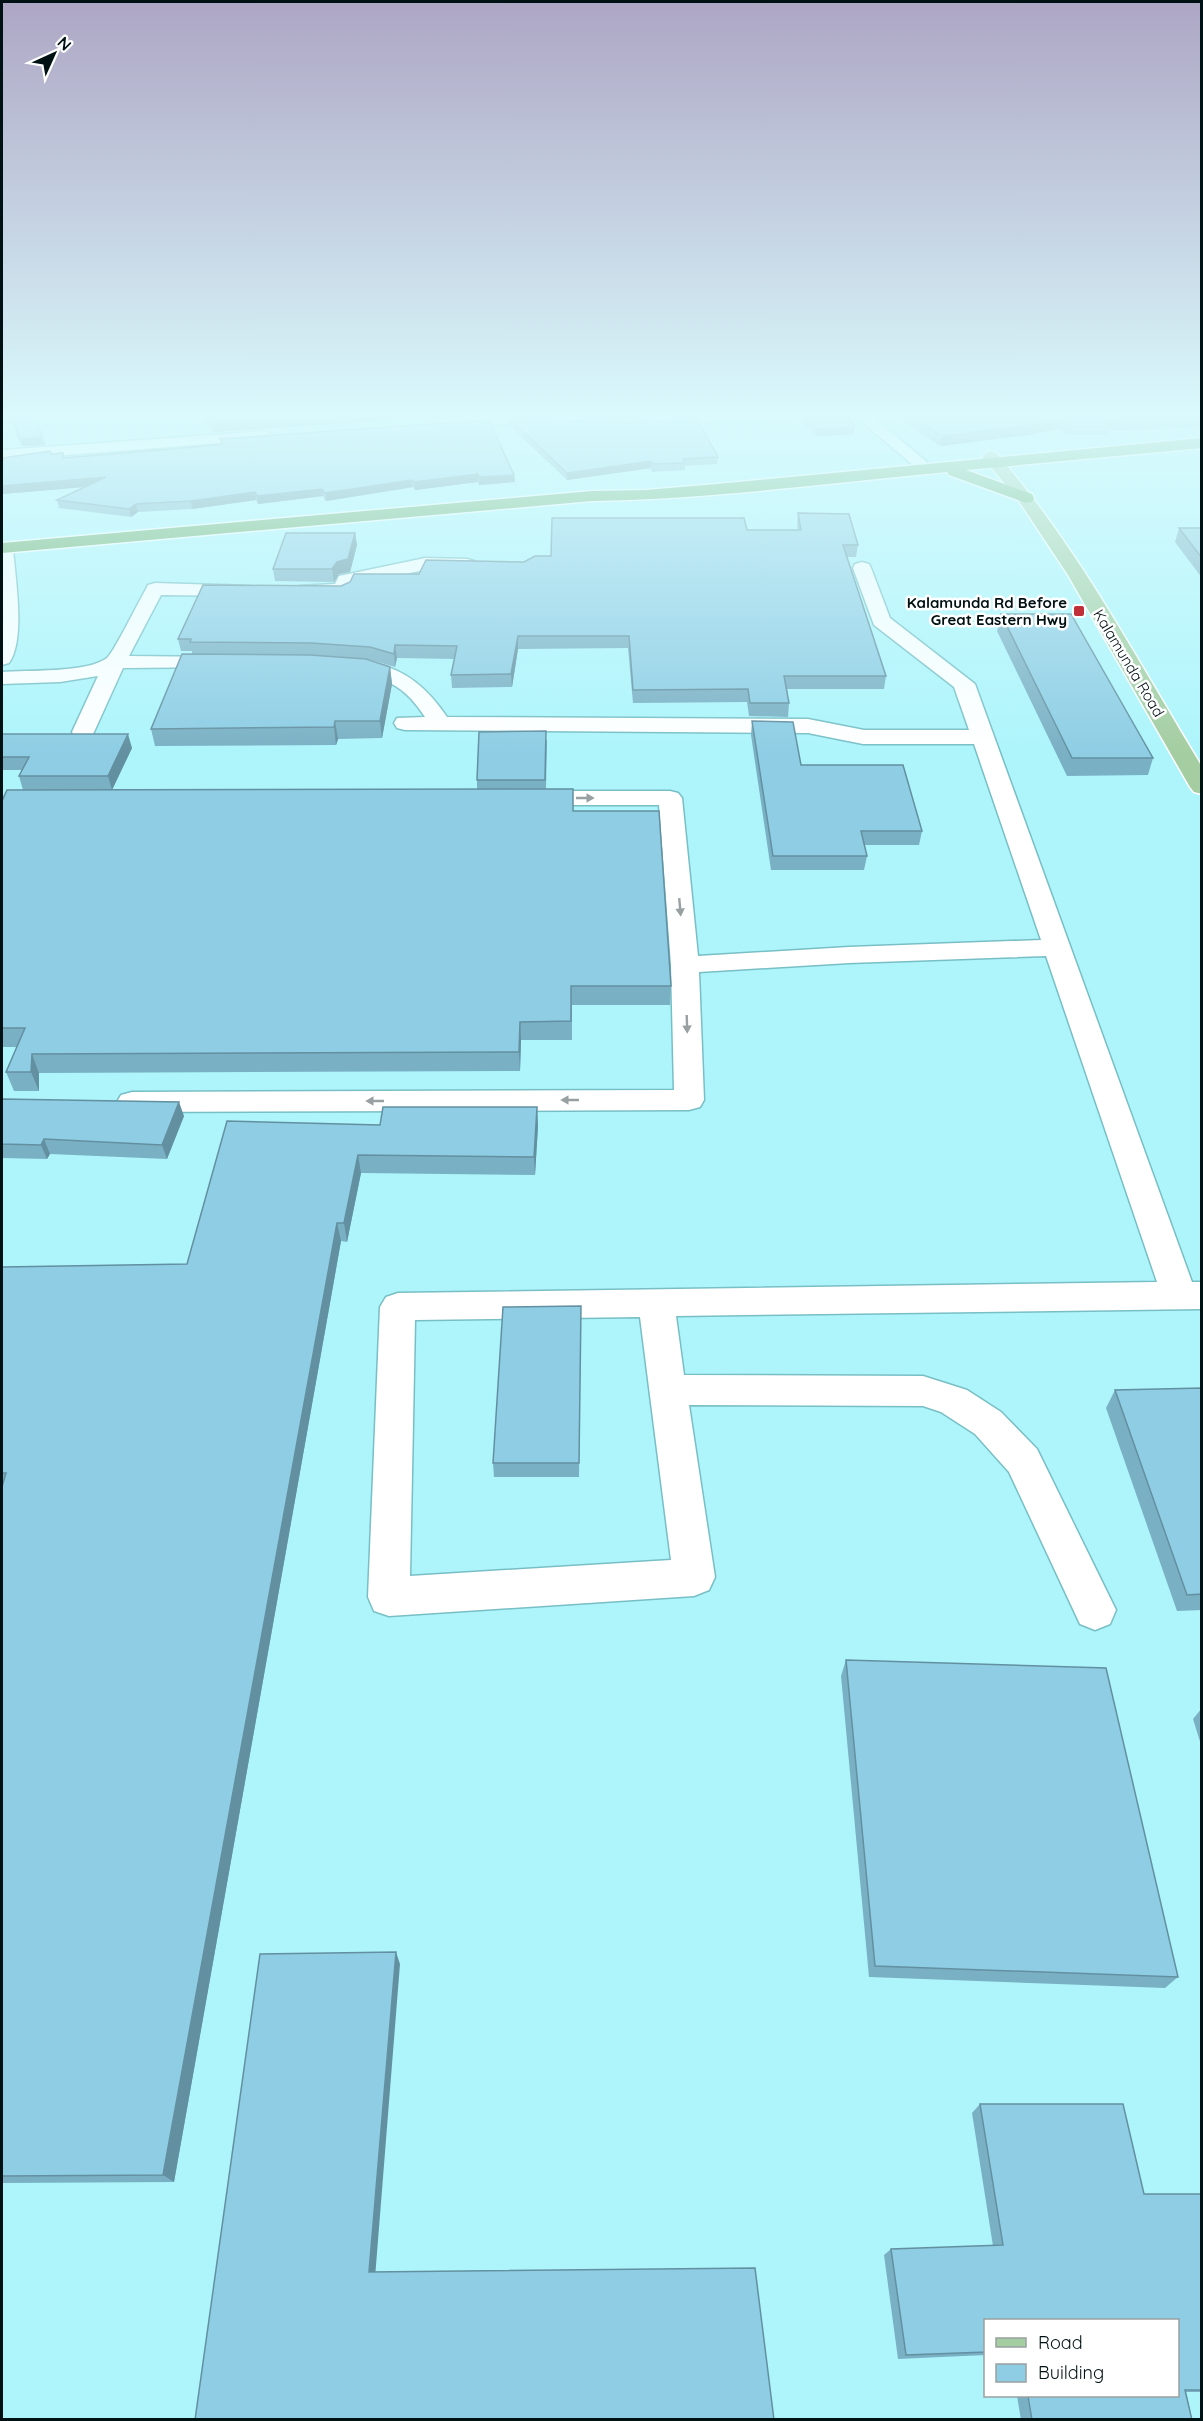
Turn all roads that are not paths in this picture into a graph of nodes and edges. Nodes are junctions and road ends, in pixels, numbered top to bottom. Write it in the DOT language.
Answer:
graph roads {
  1 [pos="218,529"];
  2 [pos="1047,529"];
  3 [pos="3,548"];
  4 [pos="491,566"];
  5 [pos="862,568"];
  6 [pos="261,590"];
  7 [pos="285,590"];
  8 [pos="2,658"];
  9 [pos="115,662"];
  10 [pos="243,663"];
  11 [pos="325,664"];
  12 [pos="2,678"];
  13 [pos="405,723"];
  14 [pos="440,723"];
  15 [pos="83,732"];
  16 [pos="982,737"];
  17 [pos="1202,788"];
  18 [pos="503,798"];
  19 [pos="1057,948"];
  20 [pos="685,965"];
  21 [pos="108,1102"];
  22 [pos="1190,1295"];
  23 [pos="656,1303"];
  24 [pos="668,1390"];
  25 [pos="1095,1610"];
  1 -- 3 [label="highway"];
  2 -- 17 [label="main road, Kalamunda Road"];
  3 -- 8 [label="street"];
  4 -- 7 [label="street"];
  5 -- 16 [label="street"];
  6 -- 9 [label="street"];
  9 -- 10 [label="street"];
  9 -- 12 [label="street"];
  9 -- 15 [label="street"];
  11 -- 14 [label="street"];
  13 -- 14 [label="street"];
  14 -- 16 [label="street"];
  16 -- 19 [label="street"];
  18 -- 20 [label="street, one-way"];
  19 -- 20 [label="street"];
  19 -- 22 [label="street"];
  20 -- 21 [label="street, one-way"];
  22 -- 23 [label="street"];
  23 -- 24 [label="street"];
  23 -- 24 [label="street"];
  24 -- 25 [label="street"];
}
